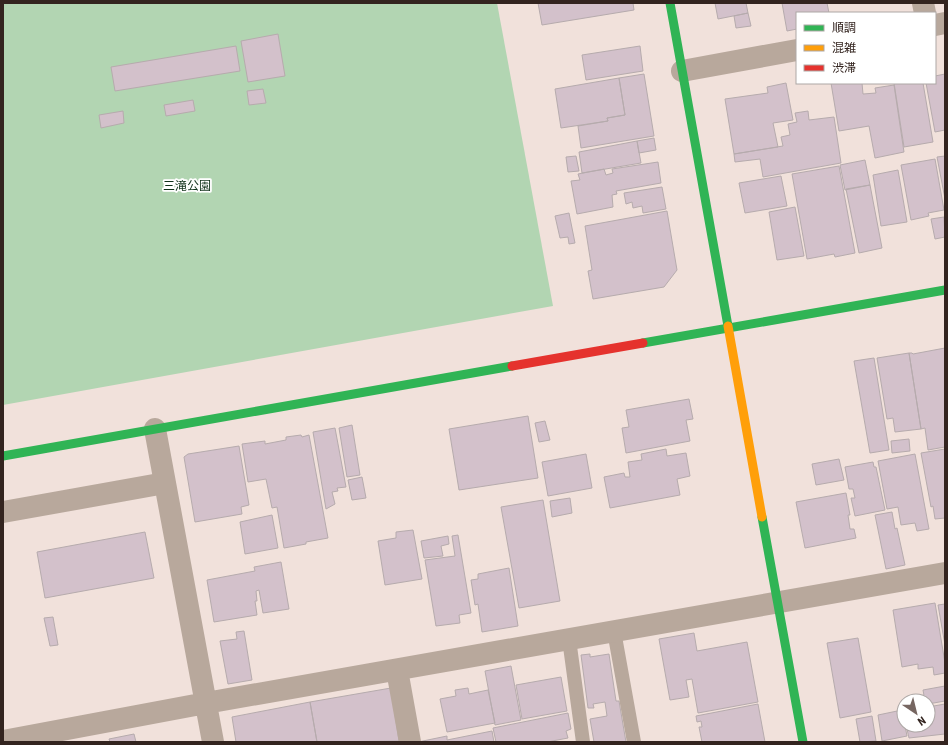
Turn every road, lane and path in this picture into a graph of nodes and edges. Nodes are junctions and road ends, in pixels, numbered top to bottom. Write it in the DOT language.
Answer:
graph roads {
  1 [pos="670,3"];
  2 [pos="796,50"];
  3 [pos="682,71"];
  4 [pos="945,290"];
  5 [pos="728,328"];
  6 [pos="156,429"];
  7 [pos="3,456"];
  8 [pos="165,483"];
  9 [pos="3,512"];
  10 [pos="945,573"];
  11 [pos="777,603"];
  12 [pos="614,632"];
  13 [pos="569,639"];
  14 [pos="397,670"];
  15 [pos="206,703"];
  16 [pos="29,739"];
  17 [pos="3,741"];
  18 [pos="213,742"];
  19 [pos="410,742"];
  20 [pos="583,742"];
  21 [pos="634,742"];
  22 [pos="803,742"];
  1 -- 3 [label="street"];
  2 -- 3 [label="street"];
  3 -- 5 [label="street"];
  4 -- 5 [label="street"];
  5 -- 6 [label="street"];
  5 -- 11 [label="street"];
  6 -- 7 [label="street"];
  6 -- 8 [label="street"];
  8 -- 9 [label="street"];
  8 -- 15 [label="street"];
  10 -- 11 [label="street"];
  11 -- 12 [label="street"];
  11 -- 22 [label="street"];
  12 -- 13 [label="street"];
  12 -- 21 [label="lane"];
  13 -- 14 [label="street"];
  13 -- 20 [label="lane"];
  14 -- 15 [label="street"];
  14 -- 19 [label="street"];
  15 -- 16 [label="street"];
  15 -- 18 [label="street"];
  16 -- 17 [label="street"];
}
